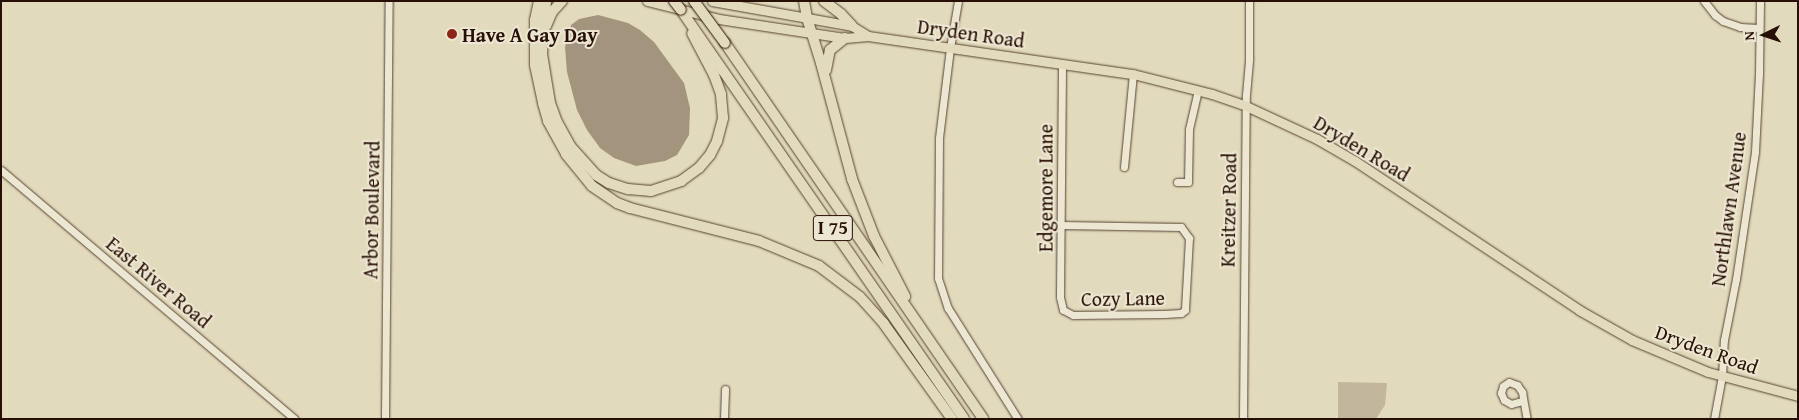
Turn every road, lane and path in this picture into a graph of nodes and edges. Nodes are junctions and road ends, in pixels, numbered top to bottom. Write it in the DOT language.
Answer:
graph roads {
  1 [pos="389,1"];
  2 [pos="539,1"];
  3 [pos="546,1"];
  4 [pos="562,1"];
  5 [pos="647,1"];
  6 [pos="694,1"];
  7 [pos="712,1"];
  8 [pos="804,1"];
  9 [pos="824,1"];
  10 [pos="958,1"];
  11 [pos="1249,1"];
  12 [pos="1704,1"];
  13 [pos="1760,1"];
  14 [pos="677,6"];
  15 [pos="806,18"];
  16 [pos="852,26"];
  17 [pos="1759,28"];
  18 [pos="812,34"];
  19 [pos="868,36"];
  20 [pos="542,37"];
  21 [pos="697,37"];
  22 [pos="845,38"];
  23 [pos="950,48"];
  24 [pos="1062,64"];
  25 [pos="1133,74"];
  26 [pos="826,83"];
  27 [pos="1198,90"];
  28 [pos="1246,106"];
  29 [pos="1124,167"];
  30 [pos="1,170"];
  31 [pos="1177,182"];
  32 [pos="1061,225"];
  33 [pos="1064,311"];
  34 [pos="931,342"];
  35 [pos="1722,376"];
  36 [pos="725,389"];
  37 [pos="1798,396"];
  38 [pos="1522,401"];
  39 [pos="295,419"];
  40 [pos="385,419"];
  41 [pos="724,419"];
  42 [pos="952,419"];
  43 [pos="964,419"];
  44 [pos="983,419"];
  45 [pos="1018,419"];
  46 [pos="1243,419"];
  47 [pos="1527,419"];
  48 [pos="1714,419"];
  1 -- 40 [label="street, Arbor Boulevard"];
  2 -- 42 [label="highway"];
  3 -- 20 [label="highway"];
  4 -- 20 [label="highway"];
  5 -- 18 [label="main road, Dryden Road"];
  6 -- 34 [label="highway, I 75, bridge"];
  7 -- 15 [label="main road, Dryden Road"];
  8 -- 15 [label="highway"];
  9 -- 16 [label="highway"];
  10 -- 23 [label="street"];
  11 -- 28 [label="street, Kreitzer Road"];
  12 -- 17 [label="street"];
  13 -- 17 [label="street, Northlawn Avenue"];
  14 -- 21 [label="highway"];
  15 -- 16 [label="main road, Dryden Road"];
  15 -- 18 [label="highway"];
  16 -- 19 [label="main road, Dryden Road"];
  17 -- 35 [label="street, Northlawn Avenue"];
  18 -- 22 [label="main road, Dryden Road"];
  18 -- 26 [label="highway"];
  19 -- 22 [label="main road, Dryden Road"];
  19 -- 23 [label="main road, Dryden Road"];
  20 -- 21 [label="highway"];
  21 -- 43 [label="highway, I 75"];
  22 -- 26 [label="highway"];
  23 -- 24 [label="main road, Dryden Road"];
  23 -- 45 [label="street"];
  24 -- 25 [label="main road, Dryden Road"];
  24 -- 32 [label="street, Edgemore Lane"];
  25 -- 27 [label="main road, Dryden Road"];
  25 -- 29 [label="street"];
  26 -- 34 [label="highway"];
  27 -- 28 [label="main road, Dryden Road"];
  27 -- 31 [label="street"];
  28 -- 35 [label="main road, Dryden Road"];
  28 -- 46 [label="street, Kreitzer Road"];
  30 -- 39 [label="street, East River Road"];
  32 -- 33 [label="street, Edgemore Lane"];
  32 -- 33 [label="street, Cozy Lane"];
  34 -- 44 [label="highway, I 75"];
  35 -- 37 [label="main road, Dryden Road"];
  35 -- 48 [label="street, Northlawn Avenue"];
  36 -- 41 [label="street"];
  38 -- 47 [label="street"];
}
